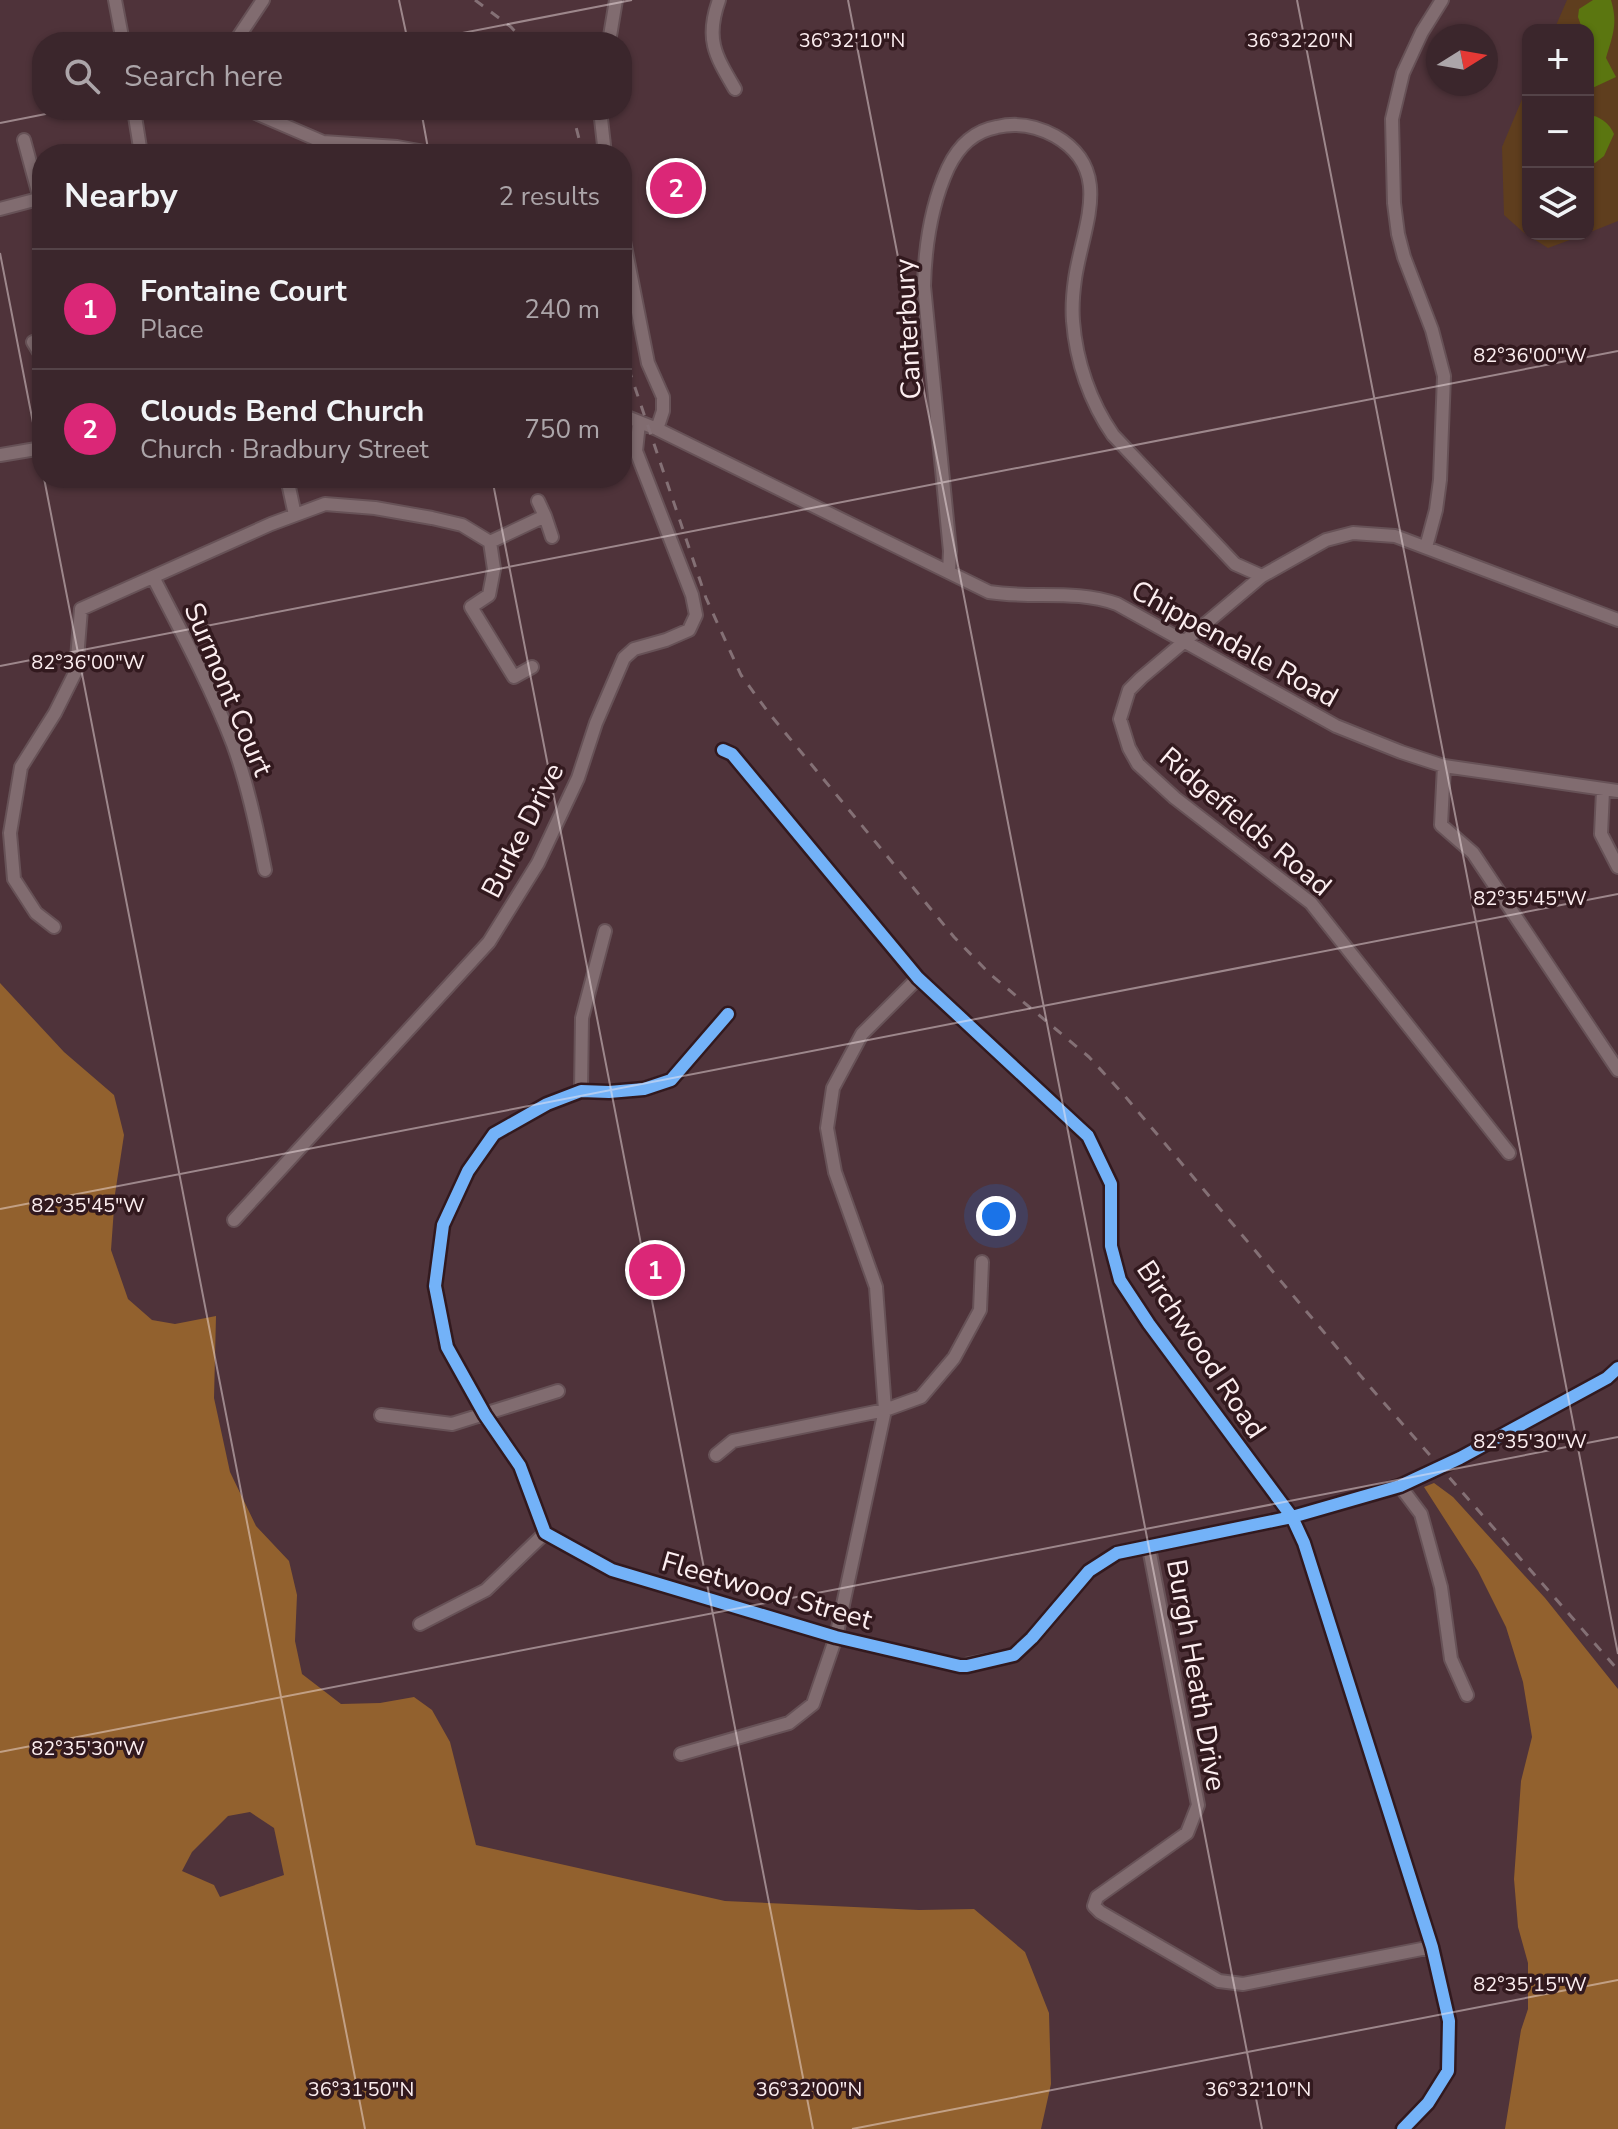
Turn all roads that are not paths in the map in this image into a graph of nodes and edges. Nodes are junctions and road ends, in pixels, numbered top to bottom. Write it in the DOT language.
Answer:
graph roads {
  1 [pos="115,0"];
  2 [pos="263,0"];
  3 [pos="616,0"];
  4 [pos="719,0"];
  5 [pos="1442,0"];
  6 [pos="121,32"];
  7 [pos="242,32"];
  8 [pos="611,32"];
  9 [pos="735,89"];
  10 [pos="136,120"];
  11 [pos="272,120"];
  12 [pos="601,120"];
  13 [pos="24,140"];
  14 [pos="139,144"];
  15 [pos="353,144"];
  16 [pos="604,144"];
  17 [pos="32,168"];
  18 [pos="32,201"];
  19 [pos="0,209"];
  20 [pos="632,282"];
  21 [pos="632,420"];
  22 [pos="639,423"];
  23 [pos="657,429"];
  24 [pos="32,450"];
  25 [pos="0,455"];
  26 [pos="289,488"];
  27 [pos="538,501"];
  28 [pos="295,515"];
  29 [pos="545,516"];
  30 [pos="552,537"];
  31 [pos="490,542"];
  32 [pos="1426,547"];
  33 [pos="949,572"];
  34 [pos="1262,576"];
  35 [pos="153,577"];
  36 [pos="1618,620"];
  37 [pos="1186,642"];
  38 [pos="532,667"];
  39 [pos="723,750"];
  40 [pos="1444,766"];
  41 [pos="1603,791"];
  42 [pos="1618,791"];
  43 [pos="1618,867"];
  44 [pos="265,870"];
  45 [pos="54,927"];
  46 [pos="605,931"];
  47 [pos="918,978"];
  48 [pos="728,1014"];
  49 [pos="1618,1070"];
  50 [pos="581,1091"];
  51 [pos="1509,1153"];
  52 [pos="234,1220"];
  53 [pos="982,1262"];
  54 [pos="1618,1368"];
  55 [pos="558,1391"];
  56 [pos="885,1410"];
  57 [pos="381,1415"];
  58 [pos="485,1415"];
  59 [pos="716,1455"];
  60 [pos="1400,1486"];
  61 [pos="1292,1517"];
  62 [pos="545,1533"];
  63 [pos="1149,1548"];
  64 [pos="420,1624"];
  65 [pos="836,1637"];
  66 [pos="1467,1695"];
  67 [pos="681,1754"];
  68 [pos="1432,1947"];
  69 [pos="1403,2129"];
  1 -- 6 [label="street"];
  2 -- 7 [label="street"];
  3 -- 8 [label="street"];
  4 -- 9 [label="street"];
  5 -- 32 [label="street"];
  10 -- 14 [label="street"];
  11 -- 15 [label="street"];
  12 -- 16 [label="street"];
  13 -- 17 [label="street"];
  18 -- 19 [label="street"];
  20 -- 23 [label="street"];
  21 -- 22 [label="street, Chippendale Road"];
  22 -- 23 [label="street, Chippendale Road"];
  22 -- 52 [label="street, Burke Drive"];
  23 -- 33 [label="street, Chippendale Road"];
  24 -- 25 [label="street"];
  26 -- 28 [label="street"];
  27 -- 29 [label="street"];
  28 -- 31 [label="street"];
  28 -- 35 [label="street"];
  29 -- 30 [label="street"];
  29 -- 31 [label="street"];
  31 -- 38 [label="street"];
  32 -- 34 [label="street, Ridgefields Road"];
  32 -- 36 [label="street, Ridgefields Road"];
  33 -- 34 [label="street, Canterbury"];
  33 -- 37 [label="street, Chippendale Road"];
  34 -- 37 [label="street, Ridgefields Road"];
  35 -- 44 [label="street, Surmont Court"];
  35 -- 45 [label="street"];
  37 -- 40 [label="street, Chippendale Road"];
  37 -- 51 [label="street, Ridgefields Road"];
  39 -- 47 [label="street, Birchwood Road"];
  40 -- 41 [label="street, Chippendale Road"];
  40 -- 49 [label="street"];
  41 -- 42 [label="street, Chippendale Road"];
  41 -- 43 [label="street"];
  46 -- 50 [label="street"];
  47 -- 56 [label="street"];
  47 -- 61 [label="street, Birchwood Road"];
  48 -- 50 [label="street"];
  50 -- 58 [label="street"];
  53 -- 56 [label="street"];
  54 -- 60 [label="street, Fleetwood Street, bridge"];
  55 -- 58 [label="street"];
  56 -- 59 [label="street"];
  56 -- 65 [label="street"];
  57 -- 58 [label="street"];
  58 -- 62 [label="street"];
  60 -- 61 [label="street, Fleetwood Street"];
  60 -- 66 [label="street"];
  61 -- 63 [label="street, Fleetwood Street"];
  61 -- 68 [label="street, Birchwood Road"];
  62 -- 64 [label="street"];
  62 -- 65 [label="street, Fleetwood Street"];
  63 -- 65 [label="street, Fleetwood Street"];
  63 -- 68 [label="street, Burgh Heath Drive"];
  65 -- 67 [label="street"];
  68 -- 69 [label="street"];
}
